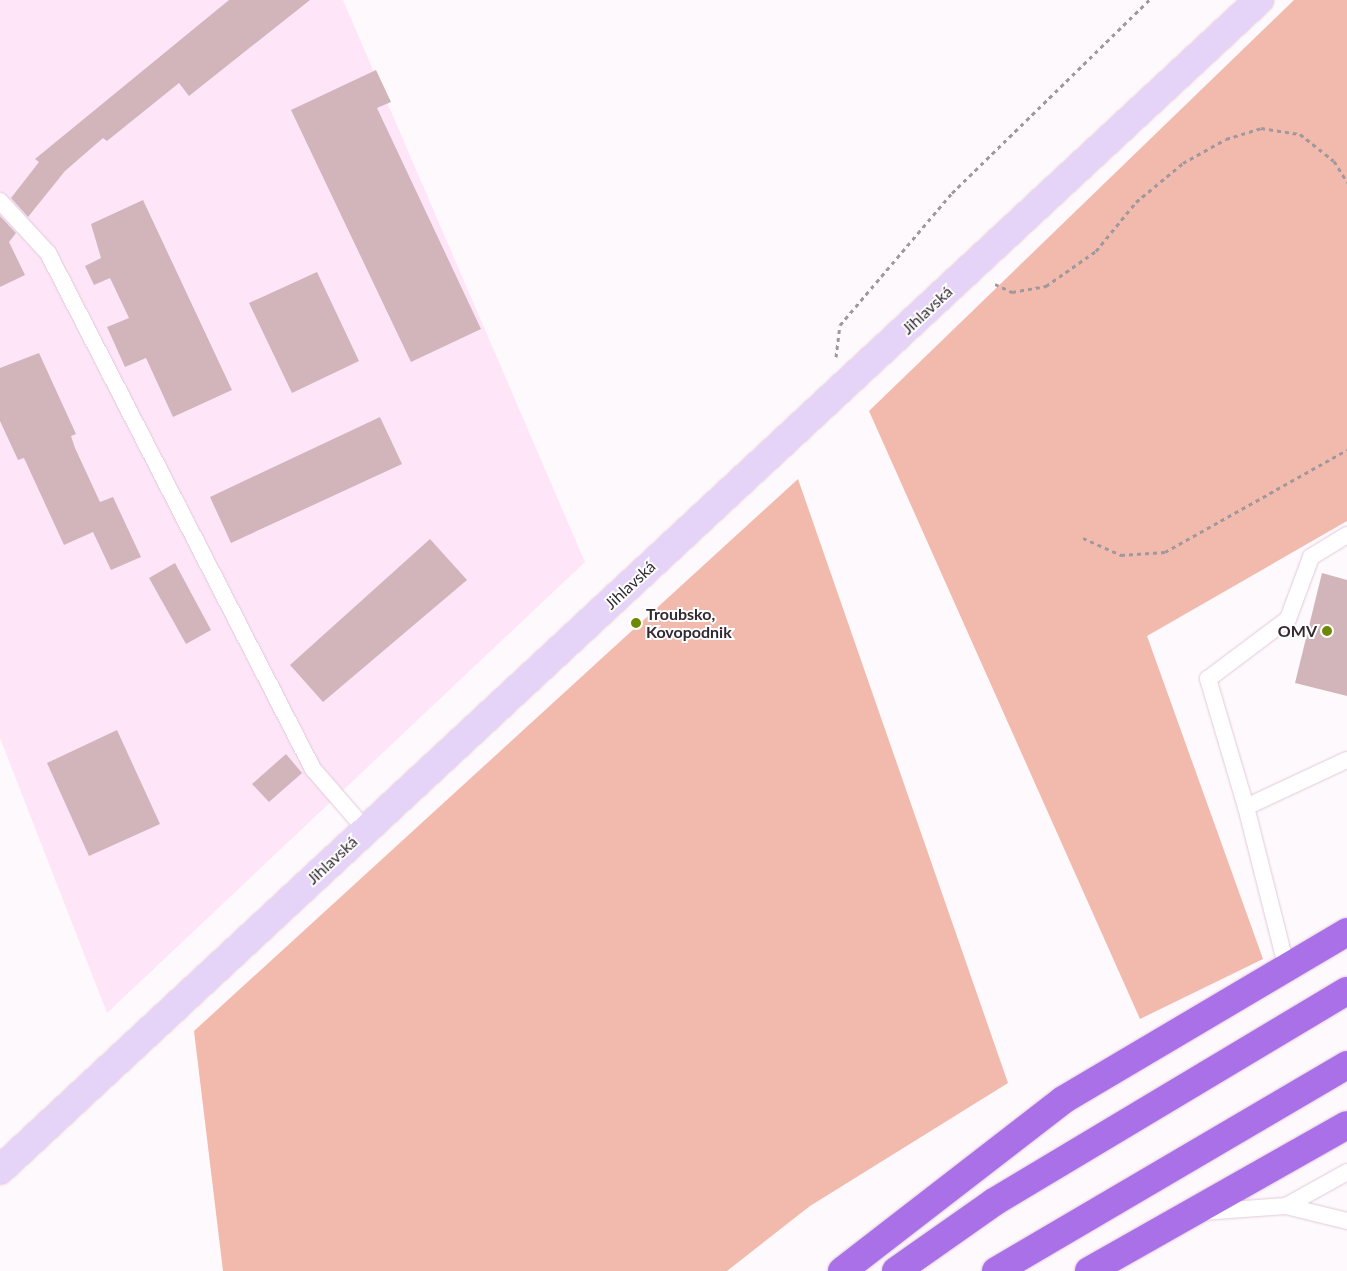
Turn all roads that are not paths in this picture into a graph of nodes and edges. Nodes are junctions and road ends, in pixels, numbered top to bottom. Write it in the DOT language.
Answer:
graph roads {
  1 [pos="1259,0"];
  2 [pos="0,201"];
  3 [pos="1347,535"];
  4 [pos="1347,760"];
  5 [pos="1246,807"];
  6 [pos="365,829"];
  7 [pos="1347,932"];
  8 [pos="1286,965"];
  9 [pos="1347,992"];
  10 [pos="1347,1065"];
  11 [pos="1347,1126"];
  12 [pos="0,1170"];
  13 [pos="1347,1172"];
  14 [pos="1286,1206"];
  15 [pos="1187,1213"];
  16 [pos="1347,1221"];
  17 [pos="842,1271"];
  18 [pos="896,1271"];
  19 [pos="996,1271"];
  20 [pos="1089,1271"];
  1 -- 6 [label="main road, Jihlavská"];
  2 -- 6 [label="lane"];
  3 -- 5 [label="lane"];
  4 -- 5 [label="lane"];
  5 -- 8 [label="lane"];
  6 -- 12 [label="main road, Jihlavská"];
  7 -- 8 [label="highway"];
  8 -- 17 [label="highway"];
  9 -- 18 [label="highway"];
  10 -- 19 [label="highway"];
  11 -- 15 [label="highway"];
  13 -- 14 [label="lane"];
  14 -- 15 [label="lane"];
  14 -- 16 [label="lane"];
  15 -- 20 [label="highway"];
}
